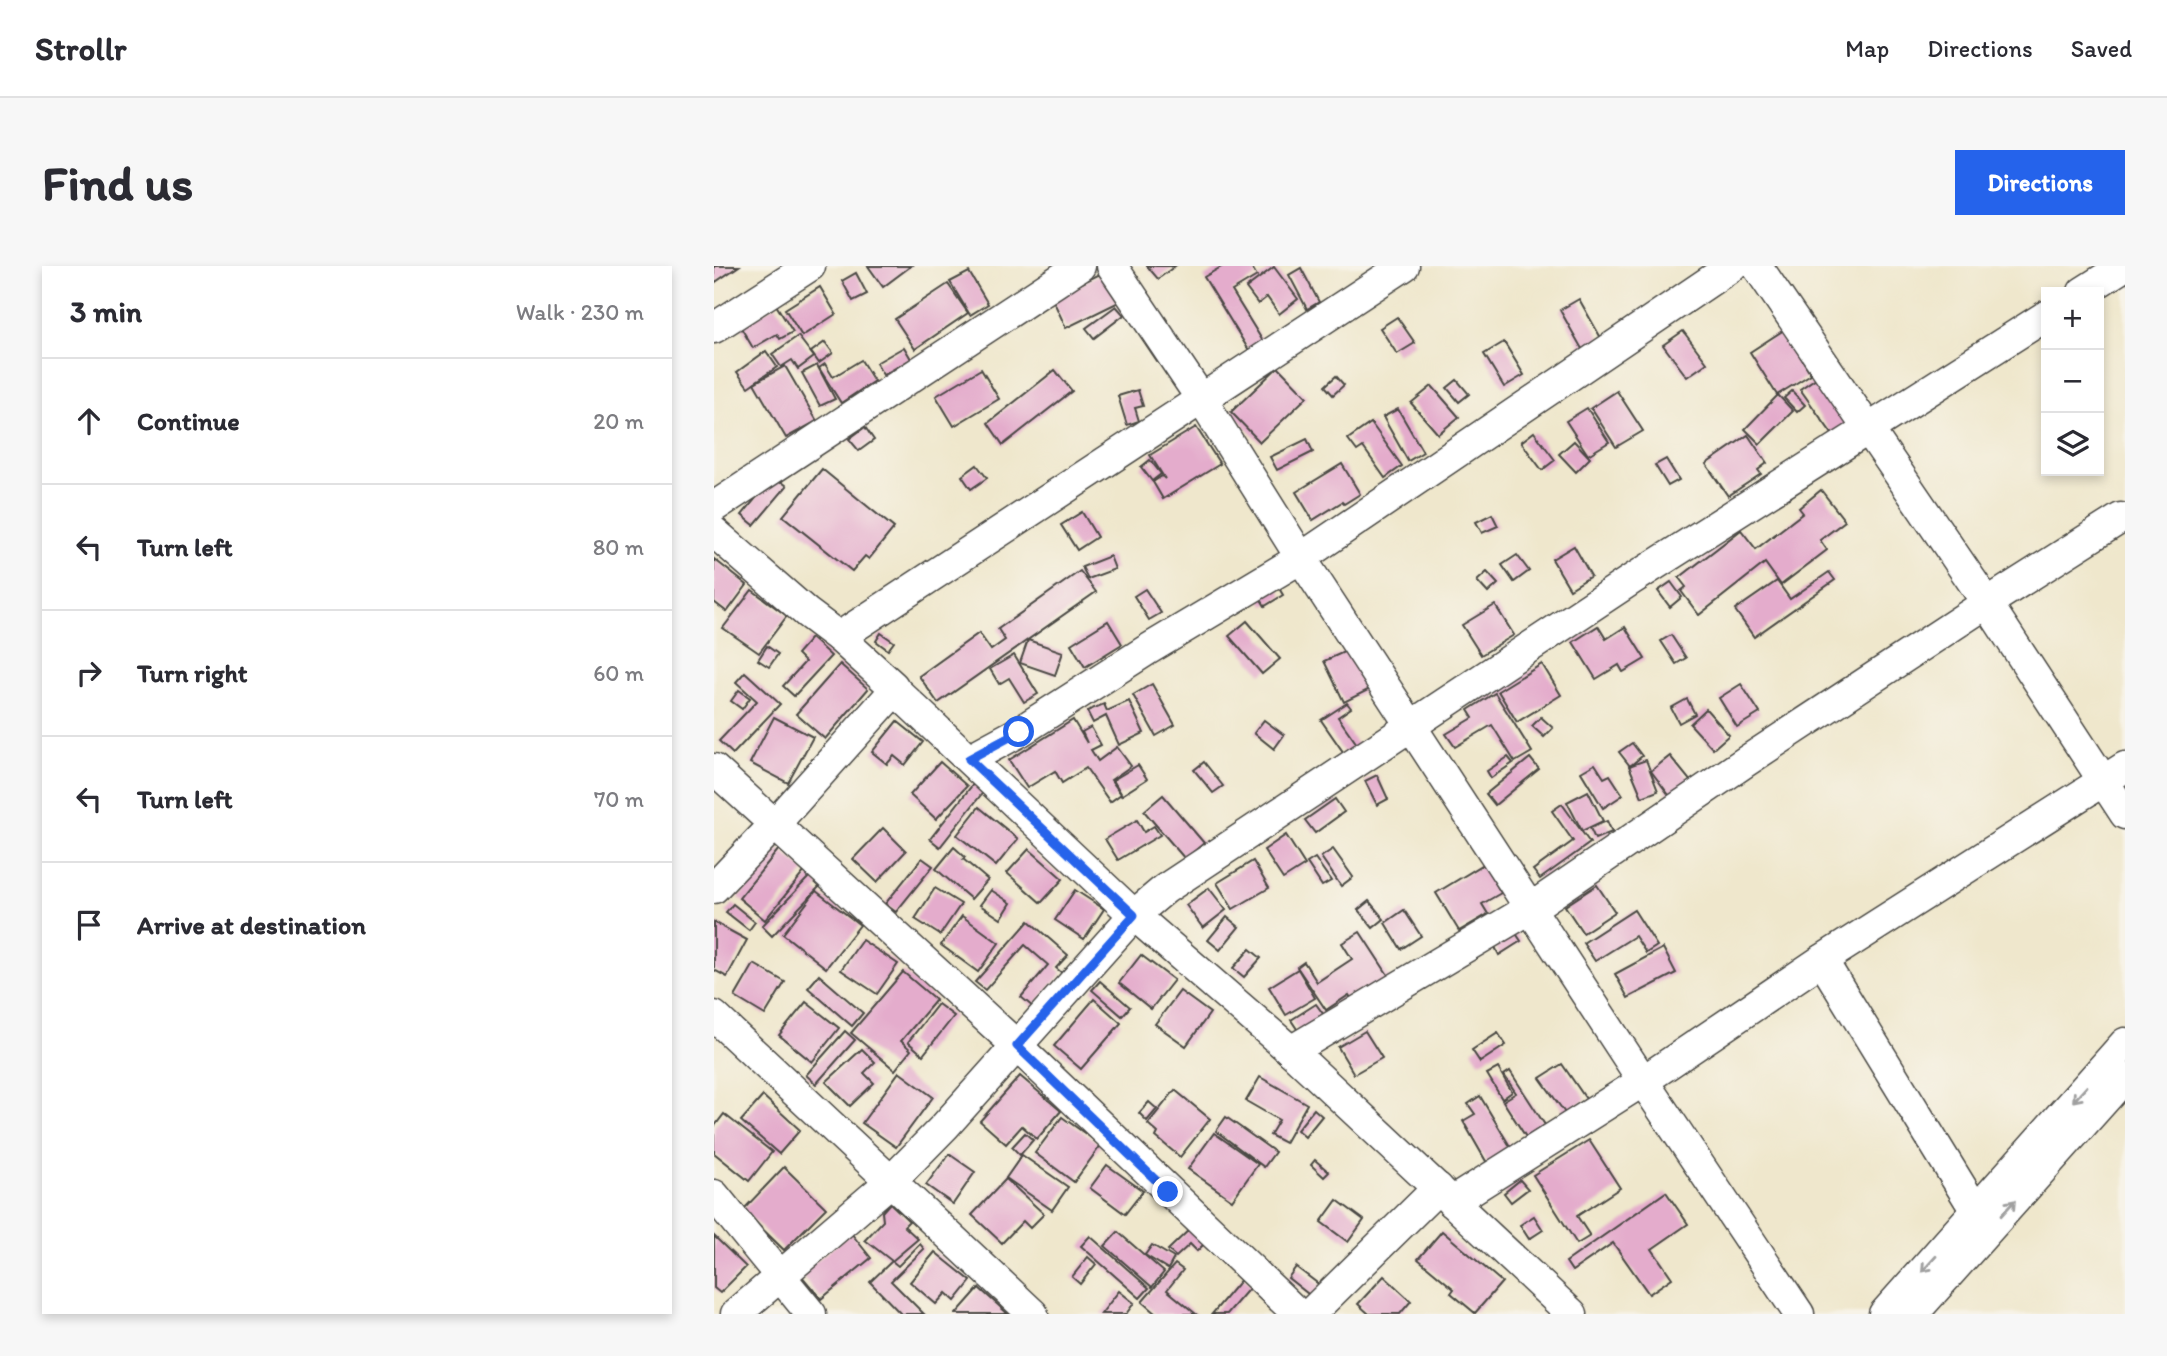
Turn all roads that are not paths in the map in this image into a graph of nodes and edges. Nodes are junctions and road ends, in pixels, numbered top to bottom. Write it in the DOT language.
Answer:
graph roads {
  1 [pos="810,266"];
  2 [pos="1080,266"];
  3 [pos="1112,266"];
  4 [pos="1404,266"];
  5 [pos="1732,266"];
  6 [pos="1757,266"];
  7 [pos="2124,266"];
  8 [pos="2091,287"];
  9 [pos="2041,319"];
  10 [pos="714,328"];
  11 [pos="1202,400"];
  12 [pos="1867,430"];
  13 [pos="714,507"];
  14 [pos="2121,518"];
  15 [pos="714,532"];
  16 [pos="1301,558"];
  17 [pos="1986,603"];
  18 [pos="839,637"];
  19 [pos="895,690"];
  20 [pos="1411,726"];
  21 [pos="969,759"];
  22 [pos="714,769"];
  23 [pos="2115,774"];
  24 [pos="2125,814"];
  25 [pos="774,825"];
  26 [pos="714,888"];
  27 [pos="1531,908"];
  28 [pos="1134,915"];
  29 [pos="1822,960"];
  30 [pos="714,1016"];
  31 [pos="2125,1042"];
  32 [pos="1017,1046"];
  33 [pos="1291,1051"];
  34 [pos="2125,1077"];
  35 [pos="1643,1081"];
  36 [pos="890,1182"];
  37 [pos="714,1195"];
  38 [pos="1445,1195"];
  39 [pos="1976,1211"];
  40 [pos="781,1278"];
  41 [pos="736,1314"];
  42 [pos="811,1314"];
  43 [pos="1033,1314"];
  44 [pos="1298,1314"];
  45 [pos="1310,1314"];
  46 [pos="1572,1314"];
  47 [pos="1799,1314"];
  48 [pos="1884,1314"];
  49 [pos="1913,1314"];
  1 -- 10 [label="street"];
  2 -- 13 [label="street"];
  3 -- 11 [label="street"];
  4 -- 11 [label="street"];
  5 -- 16 [label="street"];
  6 -- 12 [label="street"];
  7 -- 8 [label="street"];
  9 -- 12 [label="street"];
  11 -- 16 [label="street"];
  11 -- 18 [label="street"];
  12 -- 17 [label="street"];
  12 -- 20 [label="street"];
  14 -- 17 [label="street"];
  15 -- 18 [label="street"];
  16 -- 20 [label="street"];
  16 -- 21 [label="street"];
  17 -- 23 [label="street"];
  17 -- 27 [label="street"];
  18 -- 19 [label="street"];
  19 -- 21 [label="street"];
  19 -- 25 [label="street"];
  20 -- 27 [label="street"];
  20 -- 28 [label="street"];
  21 -- 28 [label="street"];
  22 -- 25 [label="street"];
  23 -- 24 [label="street"];
  23 -- 29 [label="street"];
  25 -- 26 [label="street"];
  25 -- 32 [label="street"];
  27 -- 33 [label="street"];
  27 -- 35 [label="street"];
  28 -- 32 [label="street"];
  28 -- 33 [label="street"];
  29 -- 35 [label="street"];
  29 -- 39 [label="street"];
  30 -- 36 [label="street"];
  31 -- 39 [label="street, one-way"];
  32 -- 36 [label="street"];
  32 -- 44 [label="street"];
  33 -- 38 [label="street"];
  49 -- 34 [label="street, one-way"];
  35 -- 38 [label="street"];
  35 -- 47 [label="street"];
  36 -- 40 [label="street"];
  36 -- 43 [label="street"];
  37 -- 40 [label="street"];
  38 -- 45 [label="street"];
  38 -- 46 [label="street"];
  39 -- 48 [label="street, one-way"];
  40 -- 41 [label="street"];
  40 -- 42 [label="street"];
}
